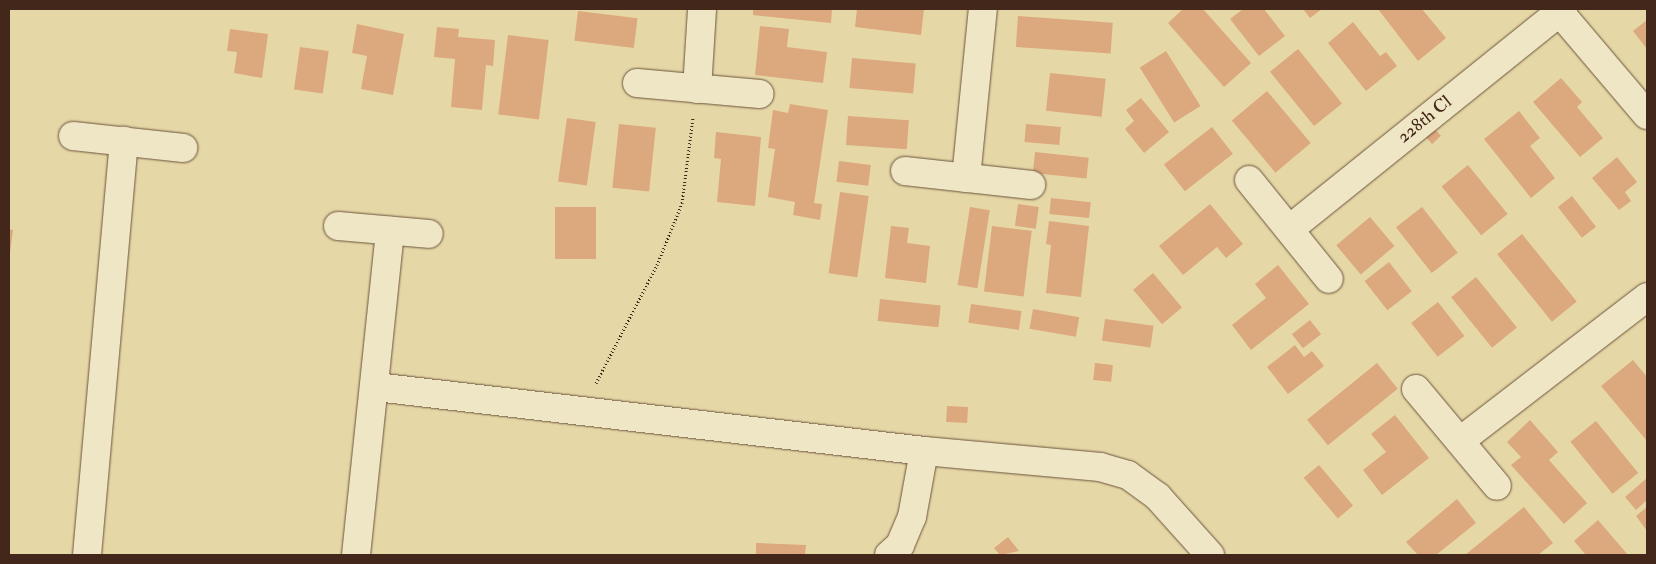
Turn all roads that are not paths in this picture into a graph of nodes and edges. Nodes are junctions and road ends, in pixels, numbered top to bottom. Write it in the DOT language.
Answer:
graph roads {
  1 [pos="702,9"];
  2 [pos="983,9"];
  3 [pos="1560,10"];
  4 [pos="637,83"];
  5 [pos="697,89"];
  6 [pos="760,94"];
  7 [pos="1647,115"];
  8 [pos="73,136"];
  9 [pos="124,141"];
  10 [pos="183,148"];
  11 [pos="905,171"];
  12 [pos="966,178"];
  13 [pos="1250,180"];
  14 [pos="1031,185"];
  15 [pos="338,226"];
  16 [pos="1291,228"];
  17 [pos="390,231"];
  18 [pos="429,234"];
  19 [pos="1330,279"];
  20 [pos="1647,297"];
  21 [pos="376,386"];
  22 [pos="1416,389"];
  23 [pos="1460,441"];
  24 [pos="924,451"];
  25 [pos="1497,486"];
  26 [pos="87,555"];
  27 [pos="356,555"];
  28 [pos="889,555"];
  29 [pos="1210,555"];
  1 -- 5 [label="street"];
  2 -- 12 [label="street"];
  3 -- 7 [label="street"];
  3 -- 16 [label="street, 228th Cl"];
  4 -- 5 [label="street"];
  5 -- 6 [label="street"];
  8 -- 9 [label="street"];
  9 -- 10 [label="street"];
  9 -- 26 [label="street"];
  11 -- 12 [label="street"];
  12 -- 14 [label="street"];
  13 -- 16 [label="street"];
  15 -- 17 [label="street"];
  16 -- 19 [label="street"];
  17 -- 18 [label="street"];
  17 -- 21 [label="street"];
  20 -- 23 [label="street"];
  21 -- 24 [label="street"];
  21 -- 27 [label="street"];
  22 -- 23 [label="street"];
  23 -- 25 [label="street"];
  24 -- 28 [label="street"];
  24 -- 29 [label="street"];
}
